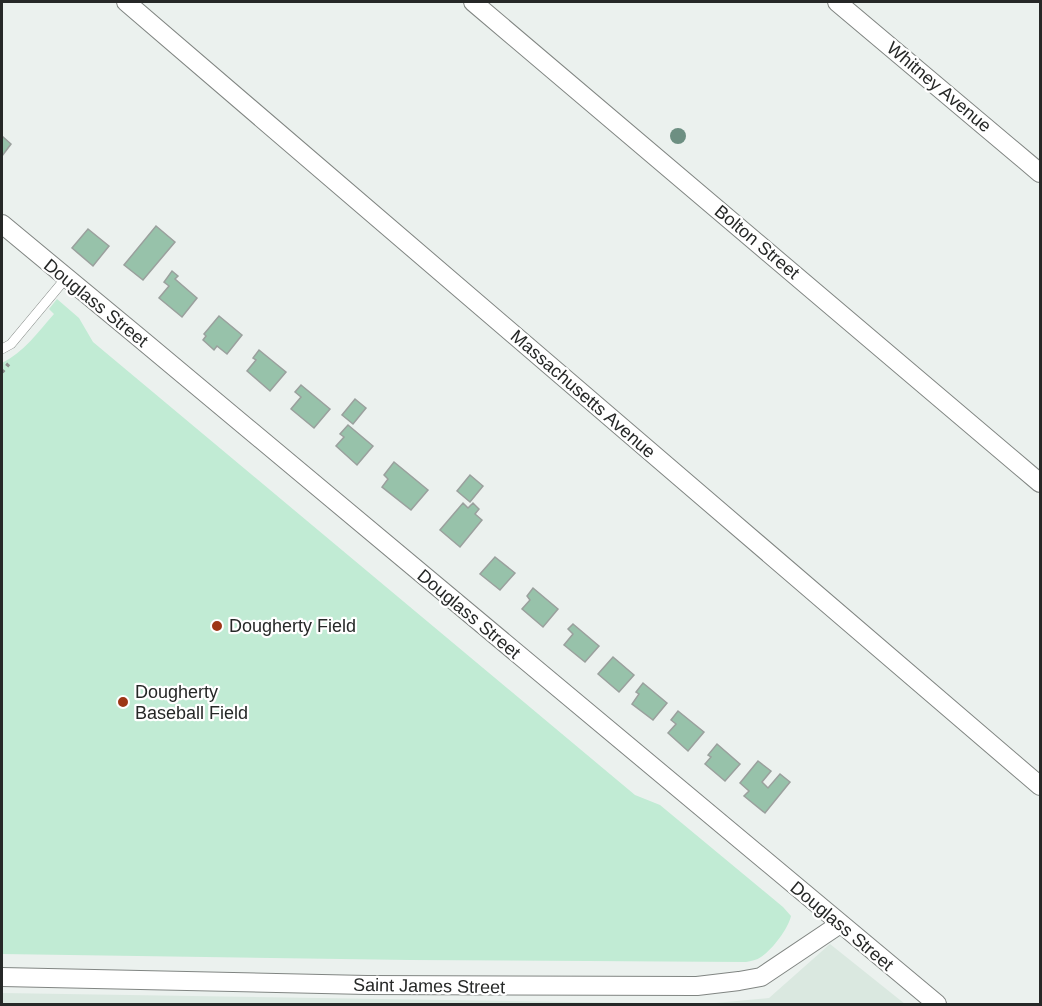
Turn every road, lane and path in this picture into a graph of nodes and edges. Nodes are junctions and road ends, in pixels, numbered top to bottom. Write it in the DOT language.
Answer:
graph roads {
  1 [pos="126,2"];
  2 [pos="473,2"];
  3 [pos="837,2"];
  4 [pos="1041,173"];
  5 [pos="2,224"];
  6 [pos="66,278"];
  7 [pos="2,349"];
  8 [pos="1041,483"];
  9 [pos="1041,786"];
  10 [pos="840,924"];
  11 [pos="2,977"];
  12 [pos="937,1005"];
  1 -- 9 [label="street, Massachusetts Avenue"];
  2 -- 8 [label="street, Bolton Street"];
  3 -- 4 [label="street, Whitney Avenue"];
  5 -- 6 [label="street, Douglass Street"];
  6 -- 7 [label="lane"];
  6 -- 10 [label="street, Douglass Street"];
  10 -- 11 [label="street, Saint James Street"];
  10 -- 12 [label="street, Douglass Street"];
}
